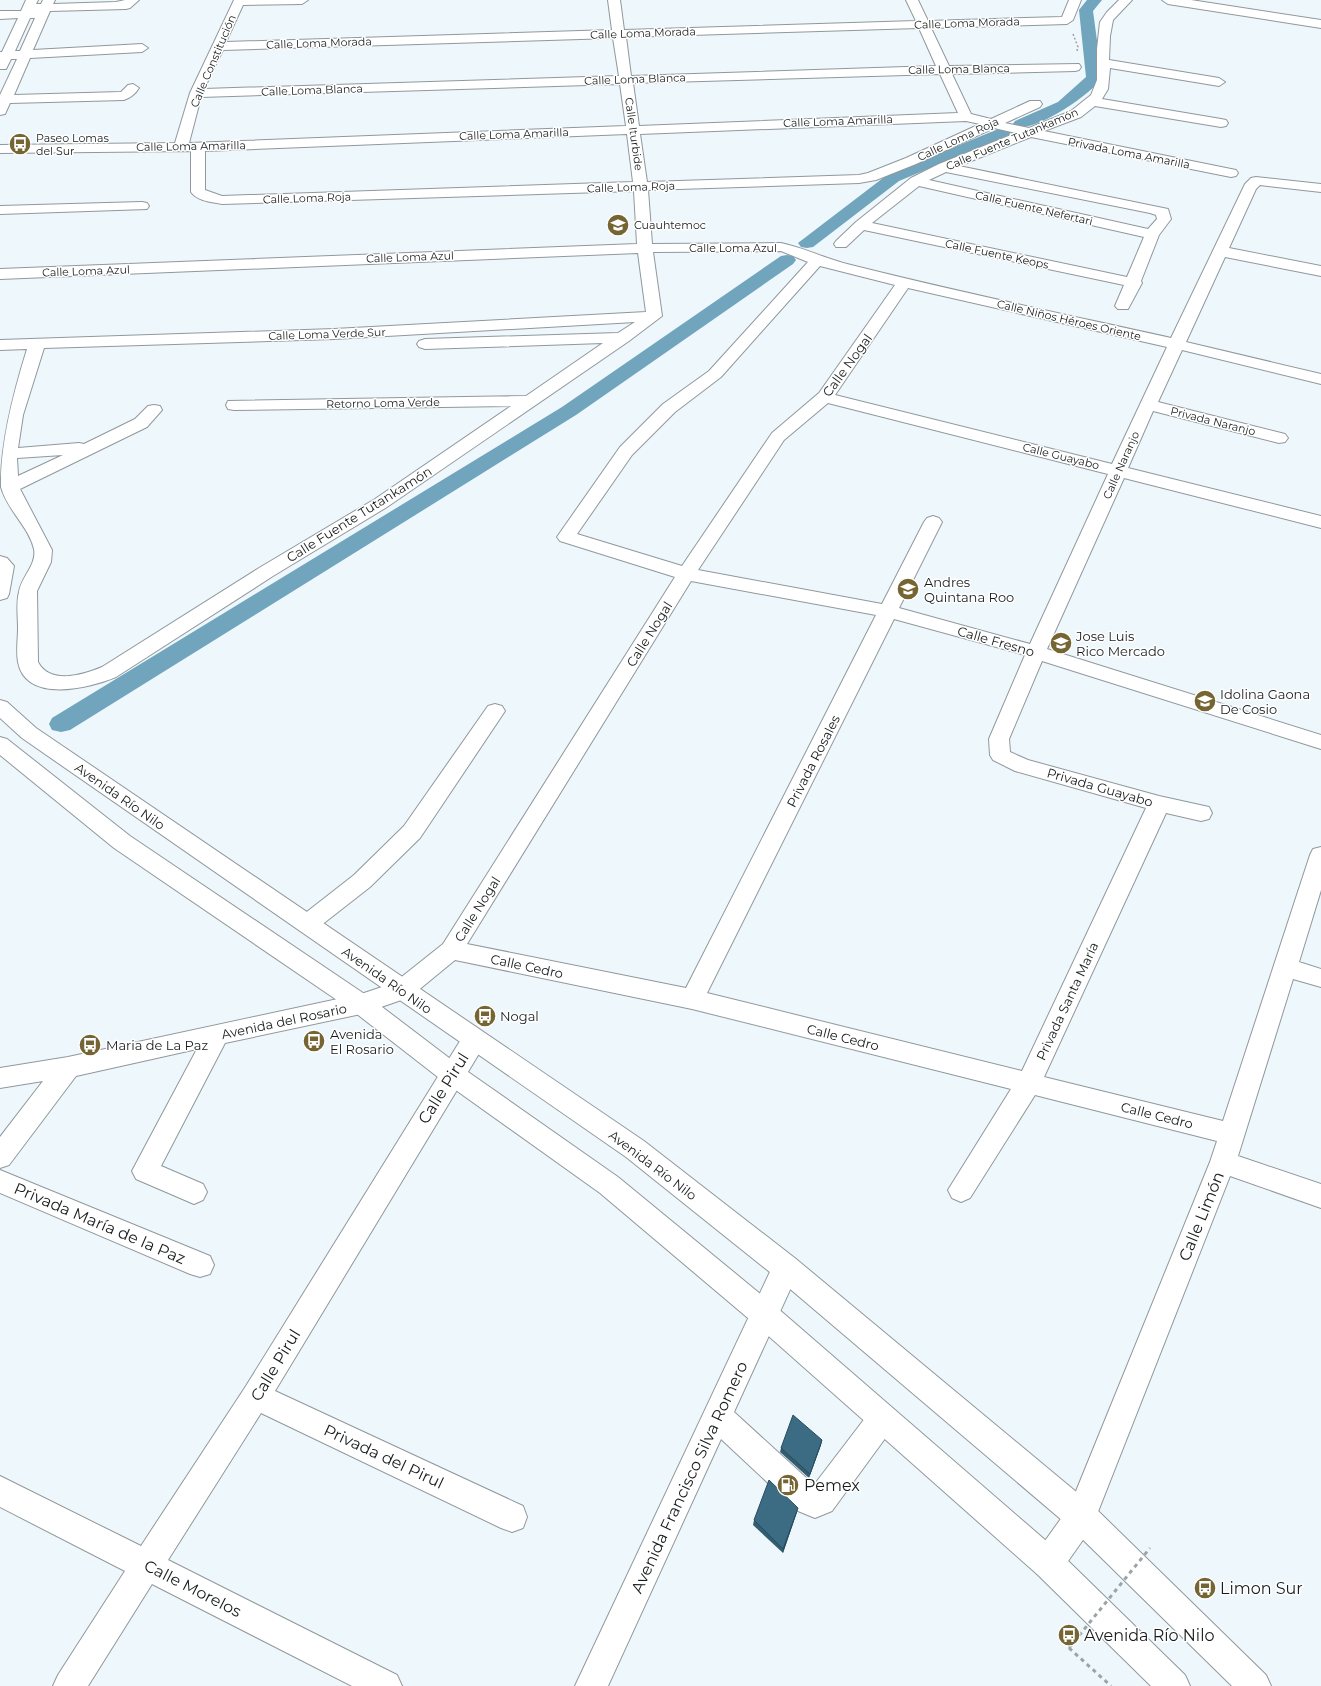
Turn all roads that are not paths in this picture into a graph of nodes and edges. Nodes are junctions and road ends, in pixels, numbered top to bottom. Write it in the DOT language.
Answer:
graph roads {
  1 [pos="133,0"];
  2 [pos="302,0"];
  3 [pos="614,0"];
  4 [pos="912,0"];
  5 [pos="1075,0"];
  6 [pos="1126,0"];
  7 [pos="1168,0"];
  8 [pos="239,1"];
  9 [pos="1227,5"];
  10 [pos="28,7"];
  11 [pos="46,7"];
  12 [pos="0,15"];
  13 [pos="922,24"];
  14 [pos="1321,24"];
  15 [pos="619,34"];
  16 [pos="218,46"];
  17 [pos="142,48"];
  18 [pos="25,54"];
  19 [pos="3,56"];
  20 [pos="1104,63"];
  21 [pos="1074,67"];
  22 [pos="0,70"];
  23 [pos="944,70"];
  24 [pos="626,80"];
  25 [pos="1219,82"];
  26 [pos="133,88"];
  27 [pos="196,93"];
  28 [pos="2,99"];
  29 [pos="1093,102"];
  30 [pos="1035,104"];
  31 [pos="0,112"];
  32 [pos="966,117"];
  33 [pos="992,123"];
  34 [pos="1220,123"];
  35 [pos="633,129"];
  36 [pos="1027,132"];
  37 [pos="181,146"];
  38 [pos="198,147"];
  39 [pos="0,149"];
  40 [pos="944,167"];
  41 [pos="1231,173"];
  42 [pos="916,181"];
  43 [pos="641,186"];
  44 [pos="1321,188"];
  45 [pos="142,206"];
  46 [pos="0,210"];
  47 [pos="861,224"];
  48 [pos="1152,234"];
  49 [pos="841,244"];
  50 [pos="645,248"];
  51 [pos="1219,251"];
  52 [pos="817,261"];
  53 [pos="1321,271"];
  54 [pos="0,274"];
  55 [pos="904,283"];
  56 [pos="1134,283"];
  57 [pos="1123,306"];
  58 [pos="654,316"];
  59 [pos="334,334"];
  60 [pos="623,338"];
  61 [pos="37,344"];
  62 [pos="1176,344"];
  63 [pos="0,345"];
  64 [pos="1321,379"];
  65 [pos="825,397"];
  66 [pos="532,401"];
  67 [pos="234,405"];
  68 [pos="1148,405"];
  69 [pos="154,410"];
  70 [pos="1279,438"];
  71 [pos="92,447"];
  72 [pos="7,454"];
  73 [pos="1118,471"];
  74 [pos="10,486"];
  75 [pos="933,522"];
  76 [pos="1321,522"];
  77 [pos="0,562"];
  78 [pos="686,574"];
  79 [pos="0,593"];
  80 [pos="889,611"];
  81 [pos="1036,652"];
  82 [pos="0,707"];
  83 [pos="495,711"];
  84 [pos="1321,742"];
  85 [pos="0,744"];
  86 [pos="1000,755"];
  87 [pos="1159,804"];
  88 [pos="1201,813"];
  89 [pos="1321,855"];
  90 [pos="307,924"];
  91 [pos="451,950"];
  92 [pos="1285,967"];
  93 [pos="1321,978"];
  94 [pos="402,990"];
  95 [pos="692,999"];
  96 [pos="361,1004"];
  97 [pos="217,1035"];
  98 [pos="474,1040"];
  99 [pos="68,1067"];
  100 [pos="452,1074"];
  101 [pos="0,1078"];
  102 [pos="1029,1084"];
  103 [pos="1232,1134"];
  104 [pos="0,1157"];
  105 [pos="1223,1162"];
  106 [pos="0,1180"];
  107 [pos="962,1190"];
  108 [pos="194,1192"];
  109 [pos="1321,1196"];
  110 [pos="200,1265"];
  111 [pos="786,1268"];
  112 [pos="765,1315"];
  113 [pos="256,1396"];
  114 [pos="717,1416"];
  115 [pos="882,1418"];
  116 [pos="0,1491"];
  117 [pos="1081,1516"];
  118 [pos="512,1517"];
  119 [pos="1048,1563"];
  120 [pos="148,1565"];
  121 [pos="68,1686"];
  122 [pos="386,1686"];
  123 [pos="591,1686"];
  124 [pos="1174,1686"];
  125 [pos="1255,1686"];
  1 -- 11 [label="street"];
  2 -- 8 [label="street"];
  3 -- 15 [label="street, Calle Iturbide"];
  4 -- 13 [label="street"];
  5 -- 13 [label="street, Calle Loma Morada"];
  6 -- 20 [label="street, Calle Fuente Tutankamón"];
  7 -- 9 [label="street"];
  8 -- 16 [label="street, Calle Constitución"];
  9 -- 14 [label="street"];
  10 -- 11 [label="street"];
  10 -- 12 [label="street"];
  10 -- 19 [label="street"];
  11 -- 18 [label="street"];
  13 -- 15 [label="street, Calle Loma Morada"];
  13 -- 23 [label="street"];
  15 -- 16 [label="street, Calle Loma Morada"];
  15 -- 24 [label="street, Calle Iturbide"];
  16 -- 27 [label="street, Calle Constitución"];
  17 -- 18 [label="street"];
  18 -- 19 [label="street"];
  18 -- 28 [label="street"];
  19 -- 22 [label="street"];
  20 -- 25 [label="street"];
  20 -- 29 [label="street, Calle Fuente Tutankamón"];
  21 -- 23 [label="street, Calle Loma Blanca"];
  23 -- 24 [label="street, Calle Loma Blanca"];
  23 -- 32 [label="street"];
  24 -- 27 [label="street, Calle Loma Blanca"];
  24 -- 35 [label="street, Calle Iturbide"];
  26 -- 28 [label="street"];
  27 -- 37 [label="street, Calle Constitución"];
  28 -- 31 [label="street"];
  29 -- 34 [label="street"];
  29 -- 36 [label="street, Calle Fuente Tutankamón"];
  30 -- 33 [label="street, Calle Loma Roja"];
  32 -- 33 [label="street, Calle Loma Amarilla"];
  32 -- 35 [label="street, Calle Loma Amarilla"];
  33 -- 36 [label="street, Calle Loma Amarilla"];
  33 -- 43 [label="street, Calle Loma Roja"];
  35 -- 38 [label="street, Calle Loma Amarilla"];
  35 -- 43 [label="street, Calle Iturbide"];
  36 -- 40 [label="street, Calle Fuente Tutankamón"];
  36 -- 41 [label="street, Privada Loma Amarilla"];
  37 -- 38 [label="street, Calle Loma Amarilla"];
  37 -- 39 [label="street, Calle Loma Amarilla"];
  38 -- 43 [label="street, Calle Loma Roja"];
  40 -- 42 [label="street, Calle Fuente Tutankamón"];
  40 -- 48 [label="street, Calle Fuente Nefertari"];
  42 -- 47 [label="street, Calle Fuente Tutankamón"];
  42 -- 48 [label="street, Calle Fuente Nefertari"];
  43 -- 50 [label="street, Calle Iturbide"];
  44 -- 51 [label="street, Calle Naranjo"];
  45 -- 46 [label="street"];
  47 -- 49 [label="street, Calle Fuente Tutankamón"];
  47 -- 56 [label="street, Calle Fuente Keops"];
  48 -- 56 [label="street"];
  50 -- 52 [label="street, Calle Loma Azul"];
  50 -- 54 [label="street, Calle Loma Azul"];
  50 -- 58 [label="street, Calle Iturbide"];
  51 -- 53 [label="street"];
  51 -- 62 [label="street, Calle Naranjo"];
  52 -- 55 [label="street, Calle Niños Héroes Oriente"];
  52 -- 78 [label="street, Calle Fresno"];
  55 -- 62 [label="street, Calle Niños Héroes Oriente"];
  55 -- 65 [label="street, Calle Nogal"];
  56 -- 57 [label="street"];
  58 -- 59 [label="street, Calle Loma Verde Sur"];
  58 -- 60 [label="street, Calle Fuente Tutankamón"];
  59 -- 60 [label="street"];
  59 -- 61 [label="street, Calle Loma Verde Sur"];
  60 -- 66 [label="street, Calle Fuente Tutankamón"];
  61 -- 63 [label="street, Calle Loma Verde Sur"];
  61 -- 72 [label="street"];
  62 -- 64 [label="street, Calle Niños Héroes Oriente"];
  62 -- 68 [label="street, Calle Naranjo"];
  65 -- 73 [label="street, Calle Guayabo"];
  65 -- 78 [label="street, Calle Nogal"];
  66 -- 67 [label="street, Retorno Loma Verde"];
  66 -- 74 [label="street, Calle Fuente Tutankamón"];
  68 -- 70 [label="street, Privada Naranjo"];
  68 -- 73 [label="street, Calle Naranjo"];
  69 -- 71 [label="street"];
  71 -- 72 [label="street"];
  71 -- 74 [label="street"];
  72 -- 74 [label="street"];
  73 -- 76 [label="street, Calle Guayabo"];
  73 -- 81 [label="street, Calle Naranjo"];
  75 -- 80 [label="street, Privada Rosales"];
  77 -- 79 [label="street"];
  78 -- 80 [label="street, Calle Fresno"];
  78 -- 91 [label="street, Calle Nogal"];
  80 -- 81 [label="street, Calle Fresno"];
  80 -- 95 [label="street, Privada Rosales"];
  81 -- 84 [label="street, Calle Fresno"];
  81 -- 86 [label="street, Calle Naranjo"];
  82 -- 90 [label="street, Avenida Río Nilo"];
  83 -- 90 [label="street"];
  85 -- 96 [label="street"];
  86 -- 87 [label="street, Privada Guayabo"];
  87 -- 88 [label="street, Privada Guayabo"];
  87 -- 102 [label="street, Privada Santa María"];
  89 -- 92 [label="street, Calle Limón"];
  90 -- 94 [label="street, Avenida Río Nilo"];
  91 -- 94 [label="street, Calle Nogal"];
  91 -- 95 [label="street, Calle Cedro"];
  92 -- 93 [label="street"];
  92 -- 103 [label="street, Calle Limón"];
  94 -- 96 [label="street, Avenida del Rosario"];
  94 -- 98 [label="street, Avenida Río Nilo"];
  95 -- 102 [label="street, Calle Cedro"];
  96 -- 97 [label="street, Avenida del Rosario"];
  96 -- 100 [label="street"];
  97 -- 99 [label="street, Avenida del Rosario"];
  97 -- 108 [label="street"];
  98 -- 100 [label="street, Calle Pirul"];
  98 -- 111 [label="street, Avenida Río Nilo"];
  99 -- 101 [label="street, Avenida del Rosario"];
  99 -- 104 [label="street"];
  100 -- 112 [label="street"];
  100 -- 113 [label="street, Calle Pirul"];
  102 -- 103 [label="street, Calle Cedro"];
  102 -- 107 [label="street, Privada Santa María"];
  103 -- 105 [label="street, Calle Limón"];
  105 -- 109 [label="street"];
  105 -- 117 [label="street, Calle Limón"];
  106 -- 110 [label="street, Privada María de la Paz"];
  111 -- 112 [label="street, Avenida Francisco Silva Romero"];
  111 -- 117 [label="street, Avenida Río Nilo"];
  112 -- 114 [label="street, Avenida Francisco Silva Romero"];
  112 -- 115 [label="street"];
  113 -- 118 [label="street, Privada del Pirul"];
  113 -- 120 [label="street, Calle Pirul"];
  114 -- 115 [label="street"];
  114 -- 123 [label="street, Avenida Francisco Silva Romero"];
  115 -- 119 [label="street"];
  116 -- 120 [label="street, Calle Morelos"];
  117 -- 119 [label="street, Calle Limón"];
  117 -- 125 [label="street, Avenida Río Nilo"];
  119 -- 124 [label="street"];
  120 -- 121 [label="street, Calle Pirul"];
  120 -- 122 [label="street, Calle Morelos"];
}
